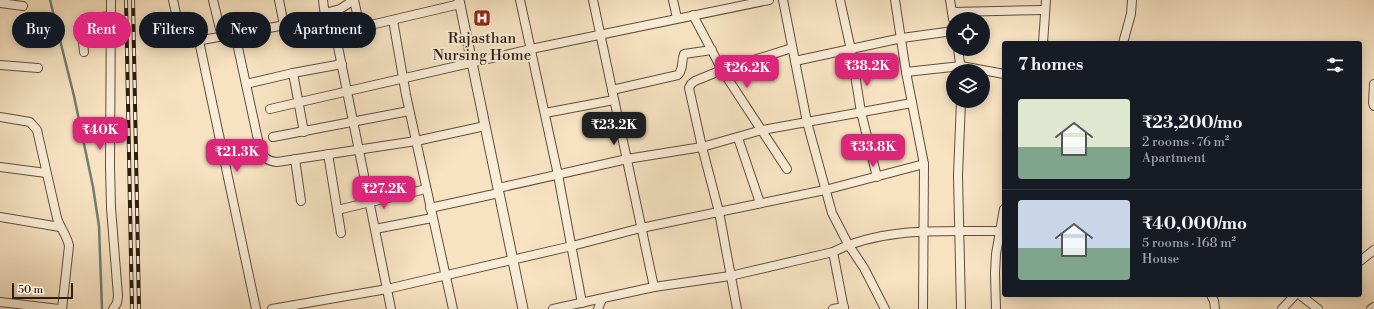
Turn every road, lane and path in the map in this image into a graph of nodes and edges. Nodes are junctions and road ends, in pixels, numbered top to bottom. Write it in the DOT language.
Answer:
graph roads {
  1 [pos="111,0"];
  2 [pos="173,0"];
  3 [pos="214,0"];
  4 [pos="279,0"];
  5 [pos="323,0"];
  6 [pos="354,0"];
  7 [pos="520,0"];
  8 [pos="593,0"];
  9 [pos="672,0"];
  10 [pos="769,0"];
  11 [pos="783,0"];
  12 [pos="840,0"];
  13 [pos="895,0"];
  14 [pos="950,0"];
  15 [pos="1046,0"];
  16 [pos="1132,0"];
  17 [pos="460,2"];
  18 [pos="0,3"];
  19 [pos="23,6"];
  20 [pos="1045,10"];
  21 [pos="111,12"];
  22 [pos="176,12"];
  23 [pos="217,12"];
  24 [pos="281,12"];
  25 [pos="325,12"];
  26 [pos="329,12"];
  27 [pos="357,12"];
  28 [pos="952,12"];
  29 [pos="990,14"];
  30 [pos="693,15"];
  31 [pos="677,18"];
  32 [pos="393,20"];
  33 [pos="376,24"];
  34 [pos="946,32"];
  35 [pos="601,36"];
  36 [pos="902,38"];
  37 [pos="1043,41"];
  38 [pos="1124,41"];
  39 [pos="84,48"];
  40 [pos="111,48"];
  41 [pos="200,48"];
  42 [pos="238,48"];
  43 [pos="336,48"];
  44 [pos="792,48"];
  45 [pos="531,50"];
  46 [pos="712,50"];
  47 [pos="851,50"];
  48 [pos="84,52"];
  49 [pos="795,61"];
  50 [pos="472,63"];
  51 [pos="342,64"];
  52 [pos="0,65"];
  53 [pos="38,68"];
  54 [pos="946,69"];
  55 [pos="722,70"];
  56 [pos="906,72"];
  57 [pos="990,72"];
  58 [pos="293,73"];
  59 [pos="1002,74"];
  60 [pos="403,78"];
  61 [pos="246,84"];
  62 [pos="1374,84"];
  63 [pos="612,90"];
  64 [pos="347,92"];
  65 [pos="614,100"];
  66 [pos="299,103"];
  67 [pos="912,103"];
  68 [pos="1374,106"];
  69 [pos="961,108"];
  70 [pos="270,110"];
  71 [pos="410,111"];
  72 [pos="861,112"];
  73 [pos="545,113"];
  74 [pos="0,117"];
  75 [pos="353,122"];
  76 [pos="807,122"];
  77 [pos="485,126"];
  78 [pos="762,130"];
  79 [pos="304,132"];
  80 [pos="273,137"];
  81 [pos="738,138"];
  82 [pos="416,141"];
  83 [pos="702,147"];
  84 [pos="359,150"];
  85 [pos="328,154"];
  86 [pos="295,160"];
  87 [pos="627,160"];
  88 [pos="924,164"];
  89 [pos="0,167"];
  90 [pos="787,170"];
  91 [pos="46,173"];
  92 [pos="558,175"];
  93 [pos="877,177"];
  94 [pos="426,189"];
  95 [pos="499,190"];
  96 [pos="825,190"];
  97 [pos="302,201"];
  98 [pos="370,203"];
  99 [pos="760,203"];
  100 [pos="430,208"];
  101 [pos="337,210"];
  102 [pos="719,212"];
  103 [pos="0,217"];
  104 [pos="432,218"];
  105 [pos="1002,220"];
  106 [pos="60,227"];
  107 [pos="641,228"];
  108 [pos="375,229"];
  109 [pos="1000,231"];
  110 [pos="959,232"];
  111 [pos="341,233"];
  112 [pos="923,233"];
  113 [pos="848,244"];
  114 [pos="572,246"];
  115 [pos="833,252"];
  116 [pos="1372,255"];
  117 [pos="512,260"];
  118 [pos="1362,260"];
  119 [pos="445,275"];
  120 [pos="730,276"];
  121 [pos="654,288"];
  122 [pos="387,289"];
  123 [pos="1212,297"];
  124 [pos="1293,297"];
  125 [pos="1303,297"];
  126 [pos="602,298"];
  127 [pos="316,300"];
  128 [pos="0,302"];
  129 [pos="582,303"];
  130 [pos="1374,306"];
  131 [pos="844,308"];
  132 [pos="60,309"];
  133 [pos="113,309"];
  134 [pos="256,309"];
  135 [pos="272,309"];
  136 [pos="318,309"];
  137 [pos="391,309"];
  138 [pos="453,309"];
  139 [pos="523,309"];
  140 [pos="553,309"];
  141 [pos="598,309"];
  142 [pos="737,309"];
  143 [pos="833,309"];
  144 [pos="885,309"];
  145 [pos="923,309"];
  146 [pos="960,309"];
  147 [pos="996,309"];
  148 [pos="1215,309"];
  149 [pos="1282,309"];
  150 [pos="1318,309"];
  151 [pos="1371,309"];
  1 -- 21 [label="street"];
  2 -- 22 [label="street"];
  3 -- 23 [label="street"];
  4 -- 24 [label="street"];
  5 -- 25 [label="street"];
  6 -- 26 [label="street"];
  6 -- 27 [label="street"];
  7 -- 45 [label="street"];
  8 -- 35 [label="street"];
  9 -- 31 [label="street"];
  10 -- 30 [label="street"];
  11 -- 44 [label="street"];
  12 -- 47 [label="street"];
  13 -- 36 [label="street"];
  14 -- 28 [label="street"];
  15 -- 20 [label="street"];
  16 -- 38 [label="street"];
  17 -- 32 [label="street"];
  17 -- 50 [label="street"];
  18 -- 19 [label="street"];
  20 -- 29 [label="street"];
  20 -- 37 [label="street"];
  30 -- 31 [label="street"];
  30 -- 46 [label="street"];
  31 -- 35 [label="street"];
  32 -- 33 [label="street"];
  32 -- 60 [label="street"];
  34 -- 36 [label="street"];
  35 -- 45 [label="street"];
  35 -- 63 [label="street"];
  36 -- 47 [label="street"];
  36 -- 56 [label="street"];
  39 -- 48 [label="street"];
  40 -- 133 [label="street"];
  41 -- 134 [label="street"];
  42 -- 61 [label="street"];
  43 -- 51 [label="street"];
  44 -- 49 [label="street"];
  44 -- 55 [label="street"];
  45 -- 50 [label="street"];
  45 -- 73 [label="street"];
  46 -- 55 [label="street"];
  46 -- 63 [label="street"];
  47 -- 49 [label="street"];
  47 -- 72 [label="street"];
  49 -- 76 [label="street"];
  50 -- 60 [label="street"];
  50 -- 77 [label="street"];
  51 -- 58 [label="street"];
  51 -- 64 [label="street"];
  52 -- 53 [label="street"];
  54 -- 56 [label="street"];
  55 -- 78 [label="street"];
  55 -- 83 [label="street"];
  56 -- 67 [label="street"];
  57 -- 59 [label="street"];
  58 -- 61 [label="street"];
  58 -- 66 [label="street"];
  60 -- 64 [label="street"];
  60 -- 71 [label="street"];
  61 -- 86 [label="street"];
  62 -- 68 [label="street"];
  63 -- 65 [label="street"];
  64 -- 66 [label="street"];
  64 -- 75 [label="street"];
  65 -- 73 [label="street"];
  65 -- 87 [label="street"];
  66 -- 70 [label="street"];
  66 -- 79 [label="street"];
  67 -- 72 [label="street"];
  67 -- 88 [label="street"];
  69 -- 110 [label="street"];
  71 -- 75 [label="street"];
  71 -- 82 [label="street"];
  72 -- 76 [label="street"];
  72 -- 93 [label="street"];
  73 -- 92 [label="street"];
  74 -- 91 [label="street"];
  75 -- 79 [label="street"];
  75 -- 84 [label="street"];
  76 -- 78 [label="street"];
  76 -- 96 [label="street"];
  77 -- 82 [label="street"];
  77 -- 95 [label="street"];
  78 -- 81 [label="street"];
  78 -- 90 [label="street"];
  79 -- 80 [label="street"];
  81 -- 83 [label="street"];
  81 -- 99 [label="street"];
  82 -- 84 [label="street"];
  82 -- 94 [label="street"];
  83 -- 87 [label="street"];
  83 -- 102 [label="street"];
  84 -- 85 [label="street"];
  84 -- 98 [label="street"];
  85 -- 86 [label="street"];
  85 -- 101 [label="street"];
  86 -- 97 [label="street"];
  87 -- 92 [label="street"];
  87 -- 107 [label="street"];
  88 -- 93 [label="street"];
  88 -- 112 [label="street"];
  89 -- 91 [label="street"];
  91 -- 106 [label="street"];
  92 -- 95 [label="street"];
  92 -- 114 [label="street"];
  93 -- 96 [label="street"];
  94 -- 98 [label="street"];
  94 -- 100 [label="street"];
  95 -- 100 [label="street"];
  95 -- 117 [label="street"];
  96 -- 99 [label="street"];
  96 -- 113 [label="street"];
  98 -- 101 [label="street"];
  98 -- 108 [label="street"];
  99 -- 102 [label="street"];
  100 -- 104 [label="street"];
  101 -- 111 [label="street"];
  102 -- 107 [label="street"];
  102 -- 120 [label="street"];
  103 -- 106 [label="street"];
  104 -- 108 [label="street"];
  104 -- 119 [label="street"];
  105 -- 109 [label="street"];
  106 -- 132 [label="street"];
  107 -- 114 [label="street"];
  107 -- 121 [label="street"];
  108 -- 122 [label="street"];
  109 -- 110 [label="street"];
  109 -- 147 [label="street"];
  110 -- 112 [label="street"];
  110 -- 146 [label="street"];
  112 -- 113 [label="street"];
  112 -- 145 [label="street"];
  113 -- 115 [label="street"];
  113 -- 144 [label="street"];
  114 -- 117 [label="street"];
  114 -- 129 [label="street"];
  115 -- 120 [label="street"];
  115 -- 131 [label="street"];
  116 -- 118 [label="street"];
  117 -- 119 [label="street"];
  117 -- 139 [label="street"];
  119 -- 122 [label="street"];
  119 -- 138 [label="street"];
  120 -- 121 [label="street"];
  120 -- 142 [label="street"];
  121 -- 126 [label="street"];
  122 -- 127 [label="street"];
  122 -- 137 [label="street"];
  123 -- 148 [label="street"];
  124 -- 149 [label="street"];
  125 -- 150 [label="street"];
  126 -- 129 [label="street"];
  126 -- 141 [label="street"];
  127 -- 135 [label="street"];
  127 -- 136 [label="street"];
  128 -- 132 [label="street"];
  129 -- 140 [label="street"];
  130 -- 151 [label="street"];
  131 -- 143 [label="street"];
}
